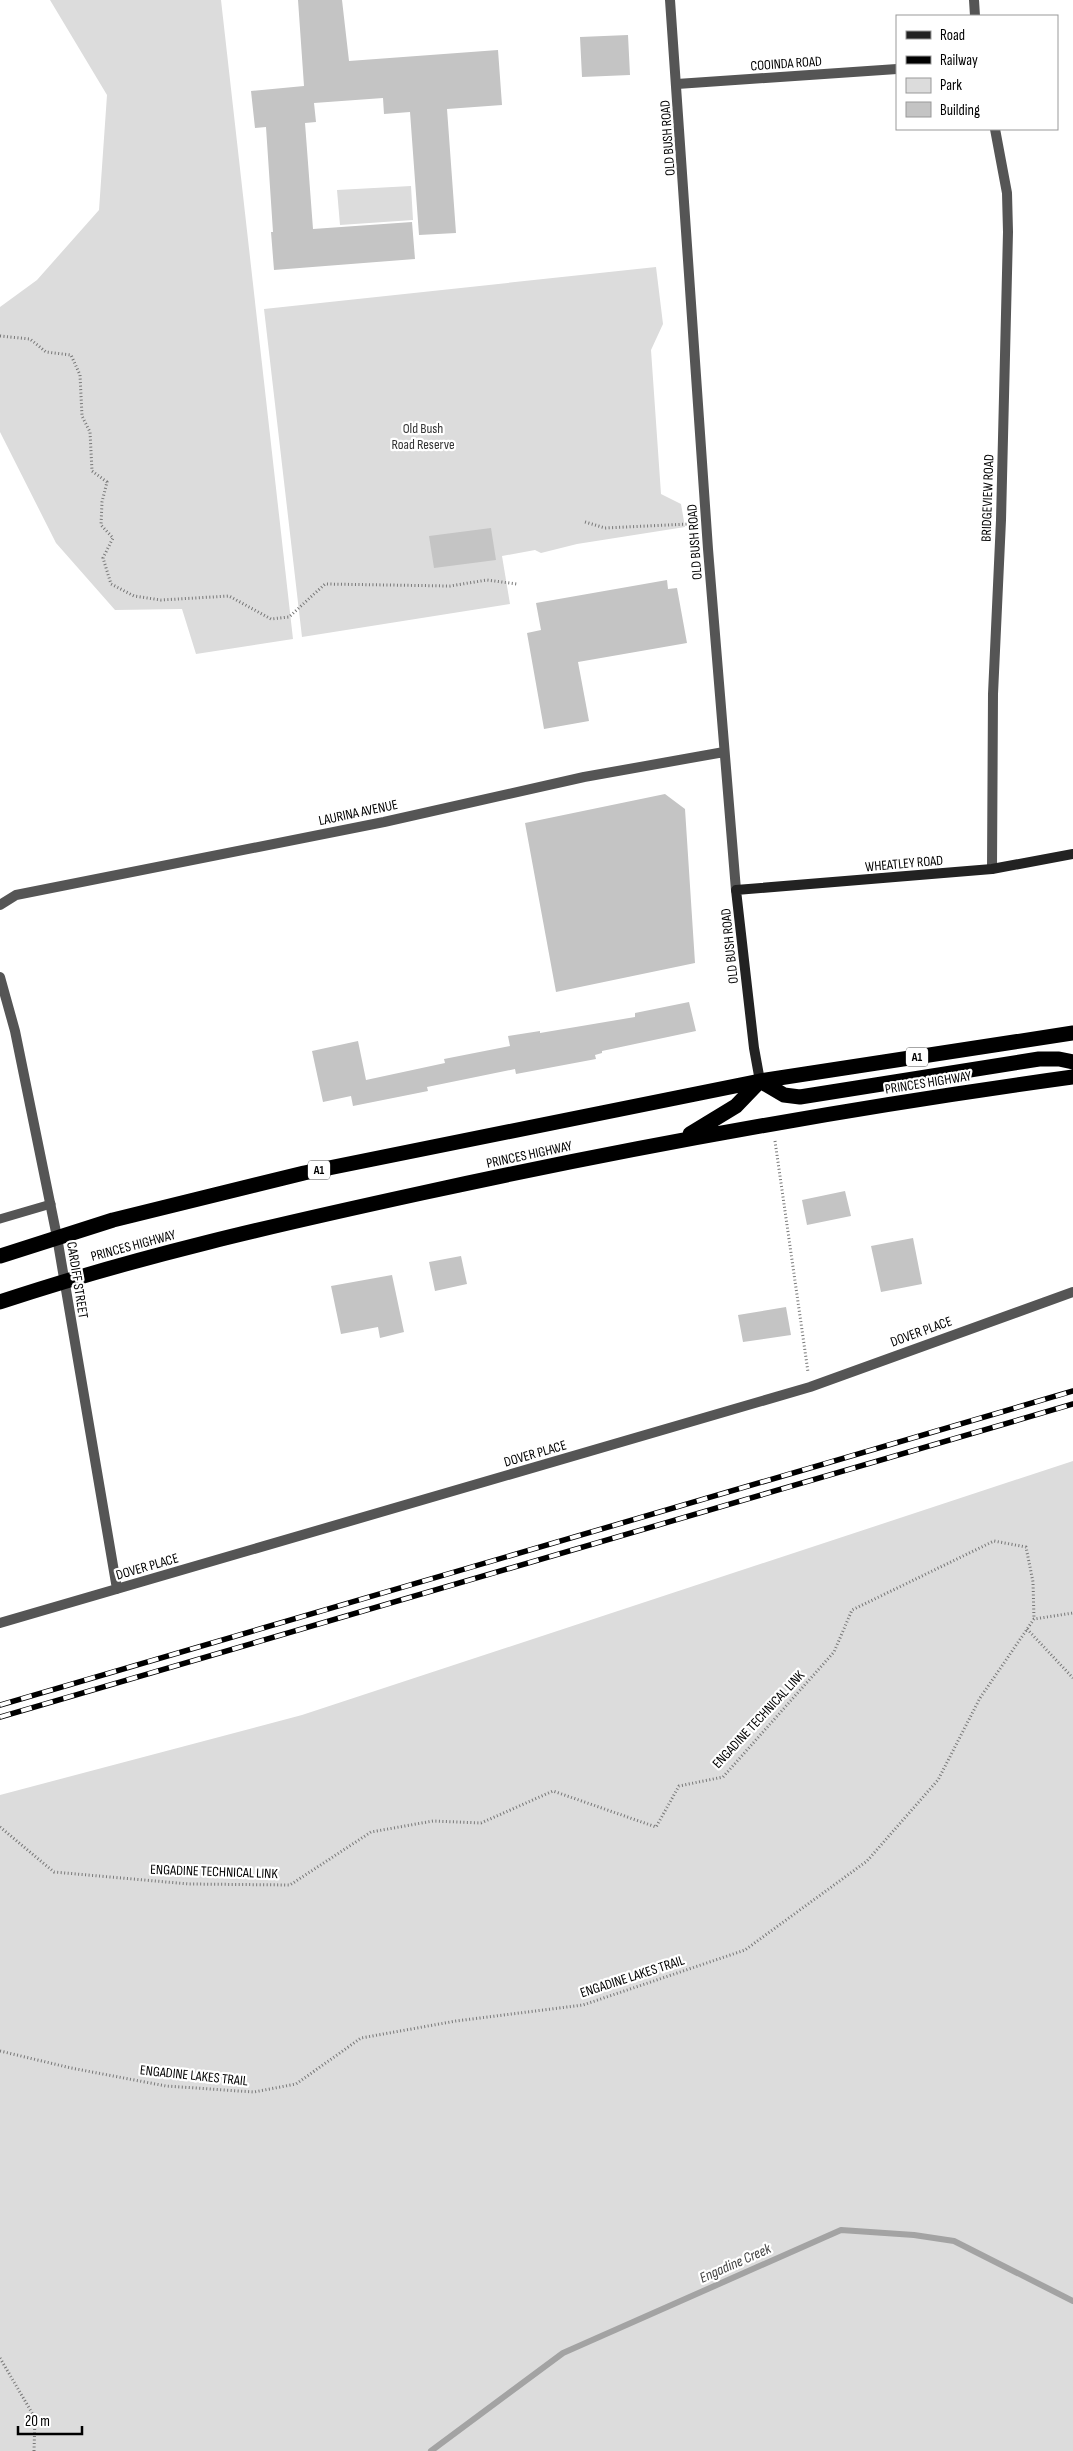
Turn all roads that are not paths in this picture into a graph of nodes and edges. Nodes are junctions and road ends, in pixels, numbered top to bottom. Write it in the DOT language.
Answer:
graph roads {
  1 [pos="670,0"];
  2 [pos="974,0"];
  3 [pos="976,15"];
  4 [pos="896,69"];
  5 [pos="677,84"];
  6 [pos="995,130"];
  7 [pos="724,752"];
  8 [pos="1073,854"];
  9 [pos="992,869"];
  10 [pos="736,890"];
  11 [pos="0,905"];
  12 [pos="0,977"];
  13 [pos="1073,1033"];
  14 [pos="1073,1062"];
  15 [pos="1073,1077"];
  16 [pos="760,1081"];
  17 [pos="681,1139"];
  18 [pos="51,1204"];
  19 [pos="0,1219"];
  20 [pos="57,1237"];
  21 [pos="0,1256"];
  22 [pos="63,1281"];
  23 [pos="1073,1292"];
  24 [pos="0,1302"];
  25 [pos="116,1589"];
  26 [pos="0,1623"];
  1 -- 5 [label="street, OLD BUSH ROAD"];
  2 -- 3 [label="street"];
  4 -- 5 [label="street, COOINDA ROAD"];
  5 -- 7 [label="street, OLD BUSH ROAD"];
  6 -- 9 [label="street, BRIDGEVIEW ROAD"];
  7 -- 10 [label="street, OLD BUSH ROAD"];
  7 -- 11 [label="street, LAURINA AVENUE"];
  8 -- 9 [label="street, WHEATLEY ROAD"];
  9 -- 10 [label="street, WHEATLEY ROAD"];
  10 -- 16 [label="street, OLD BUSH ROAD"];
  12 -- 18 [label="street, CARDIFF STREET"];
  13 -- 16 [label="highway, PRINCES HIGHWAY / A1"];
  14 -- 16 [label="highway"];
  15 -- 17 [label="highway, PRINCES HIGHWAY"];
  16 -- 17 [label="highway"];
  16 -- 20 [label="highway, PRINCES HIGHWAY / A1"];
  17 -- 22 [label="highway, PRINCES HIGHWAY"];
  18 -- 19 [label="lane"];
  18 -- 20 [label="street, CARDIFF STREET"];
  20 -- 21 [label="highway, PRINCES HIGHWAY / A1"];
  20 -- 22 [label="street, CARDIFF STREET"];
  22 -- 24 [label="highway, PRINCES HIGHWAY"];
  22 -- 25 [label="street, CARDIFF STREET"];
  23 -- 25 [label="street, DOVER PLACE"];
  25 -- 26 [label="street, DOVER PLACE"];
}
